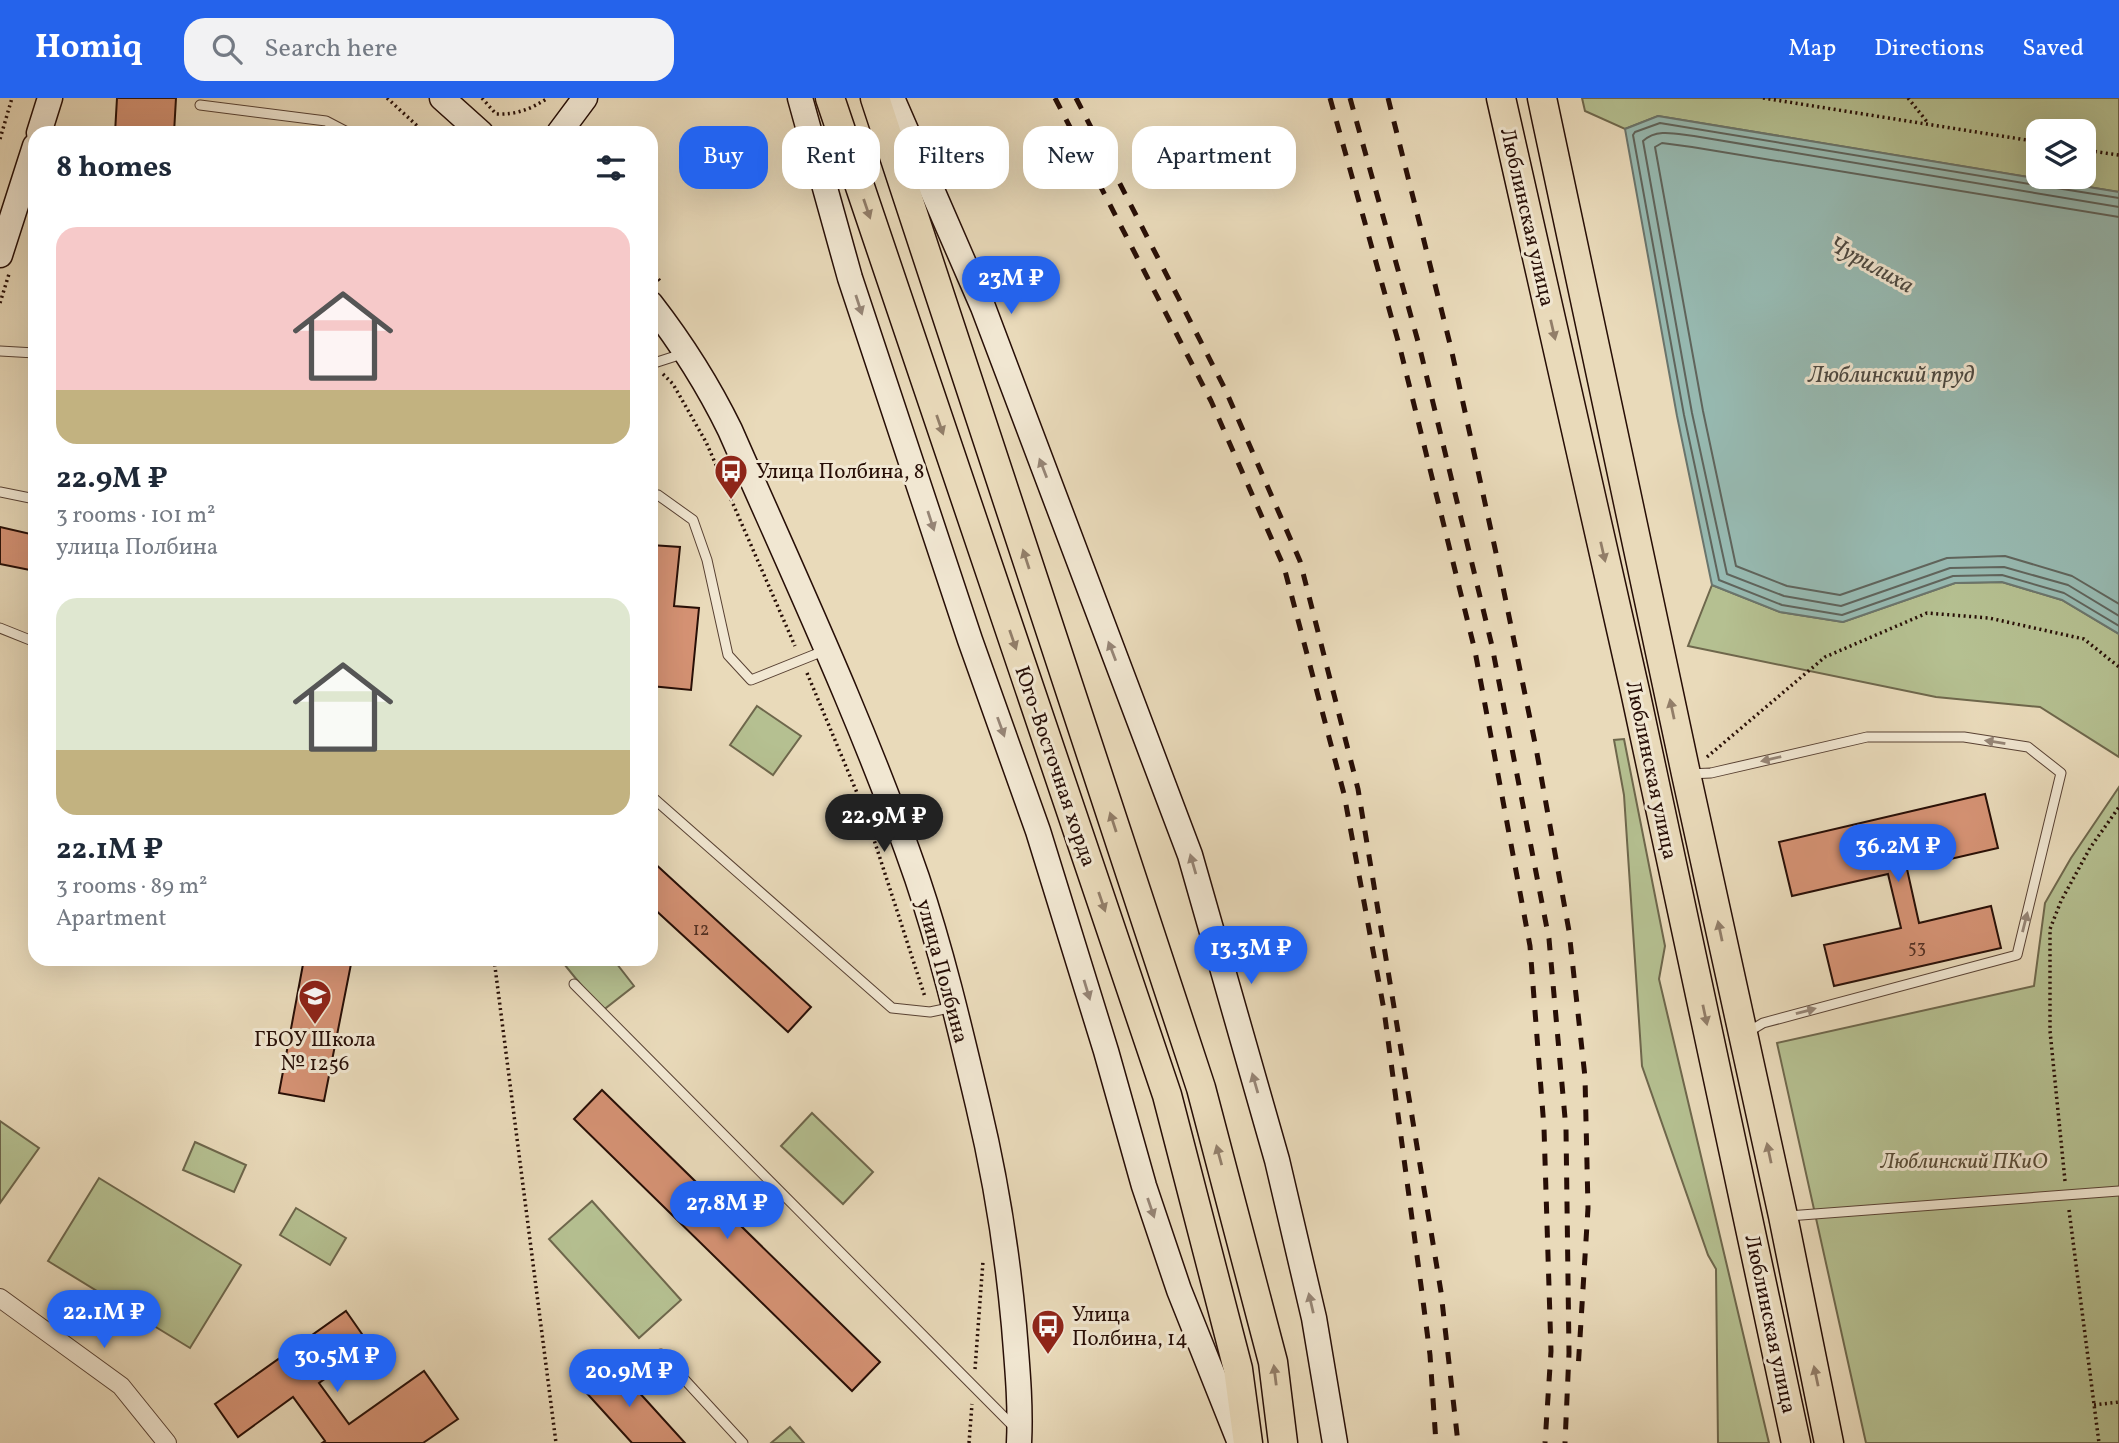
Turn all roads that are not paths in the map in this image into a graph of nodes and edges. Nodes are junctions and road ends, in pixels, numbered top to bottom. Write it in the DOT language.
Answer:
graph roads {
  1 [pos="50,98"];
  2 [pos="442,98"];
  3 [pos="585,98"];
  4 [pos="800,98"];
  5 [pos="830,98"];
  6 [pos="876,98"];
  7 [pos="891,98"];
  8 [pos="1501,98"];
  9 [pos="1542,98"];
  10 [pos="200,105"];
  11 [pos="41,126"];
  12 [pos="336,126"];
  13 [pos="470,126"];
  14 [pos="564,126"];
  15 [pos="28,168"];
  16 [pos="0,255"];
  17 [pos="658,313"];
  18 [pos="0,351"];
  19 [pos="687,352"];
  20 [pos="28,353"];
  21 [pos="658,362"];
  22 [pos="0,492"];
  23 [pos="658,495"];
  24 [pos="28,498"];
  25 [pos="0,628"];
  26 [pos="28,639"];
  27 [pos="828,650"];
  28 [pos="1696,765"];
  29 [pos="658,802"];
  30 [pos="574,984"];
  31 [pos="954,1007"];
  32 [pos="1743,1035"];
  33 [pos="2119,1191"];
  34 [pos="1783,1216"];
  35 [pos="0,1298"];
  36 [pos="661,1354"];
  37 [pos="1019,1438"];
  38 [pos="167,1443"];
  39 [pos="743,1443"];
  40 [pos="1240,1443"];
  41 [pos="1248,1443"];
  42 [pos="1283,1443"];
  43 [pos="1335,1443"];
  44 [pos="1796,1443"];
  45 [pos="1829,1443"];
  1 -- 11 [label="main road"];
  2 -- 13 [label="main road"];
  3 -- 14 [label="main road"];
  4 -- 40 [label="main road, one-way"];
  5 -- 41 [label="main road, Юго-Восточная хорда, one-way"];
  42 -- 6 [label="main road, Юго-Восточная хорда, one-way"];
  43 -- 7 [label="main road, one-way"];
  8 -- 44 [label="main road, Люблинская улица, one-way"];
  28 -- 9 [label="main road, Люблинская улица, one-way"];
  10 -- 12 [label="lane"];
  15 -- 16 [label="main road"];
  17 -- 19 [label="main road, улица Полбина"];
  18 -- 20 [label="lane"];
  19 -- 21 [label="lane"];
  19 -- 27 [label="main road, улица Полбина"];
  22 -- 24 [label="lane"];
  23 -- 27 [label="lane"];
  25 -- 26 [label="lane"];
  27 -- 31 [label="main road, улица Полбина"];
  32 -- 28 [label="main road, Люблинская улица, one-way"];
  32 -- 28 [label="lane, one-way"];
  29 -- 31 [label="lane"];
  30 -- 37 [label="lane"];
  31 -- 37 [label="main road, улица Полбина"];
  34 -- 32 [label="main road, Люблинская улица, one-way"];
  33 -- 34 [label="lane"];
  45 -- 34 [label="main road, Люблинская улица, one-way"];
  35 -- 38 [label="street"];
  36 -- 39 [label="lane"];
}
